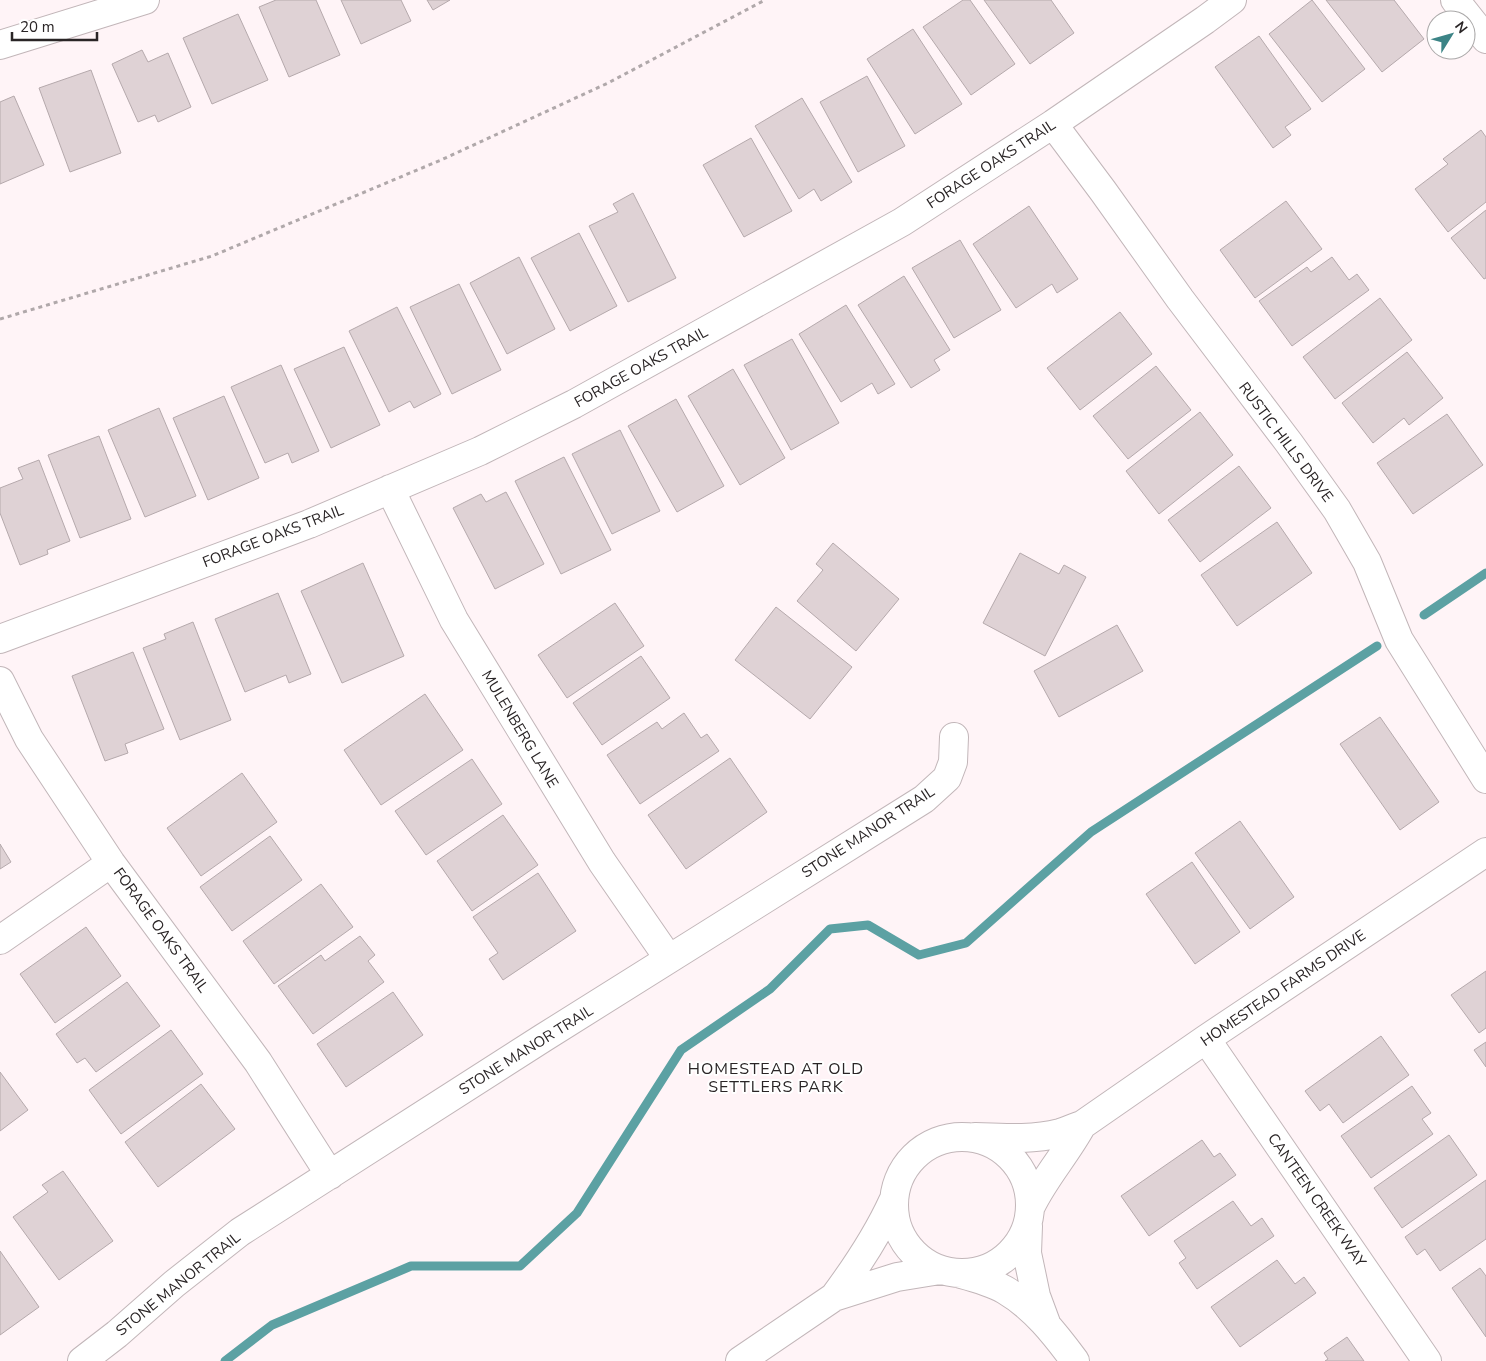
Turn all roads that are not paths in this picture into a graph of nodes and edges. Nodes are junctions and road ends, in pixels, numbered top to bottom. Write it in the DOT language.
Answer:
graph roads {
  1 [pos="145,0"];
  2 [pos="1232,0"];
  3 [pos="1455,0"];
  4 [pos="1486,39"];
  5 [pos="0,46"];
  6 [pos="1053,124"];
  7 [pos="390,489"];
  8 [pos="0,639"];
  9 [pos="0,681"];
  10 [pos="954,737"];
  11 [pos="1486,779"];
  12 [pos="1486,852"];
  13 [pos="111,863"];
  14 [pos="0,940"];
  15 [pos="669,959"];
  16 [pos="1206,1039"];
  17 [pos="1082,1125"];
  18 [pos="975,1137"];
  19 [pos="330,1174"];
  20 [pos="893,1201"];
  21 [pos="1030,1216"];
  22 [pos="951,1272"];
  23 [pos="834,1297"];
  24 [pos="1046,1323"];
  25 [pos="82,1361"];
  26 [pos="740,1361"];
  27 [pos="1075,1361"];
  28 [pos="1428,1361"];
  1 -- 5 [label="street"];
  2 -- 6 [label="street, FORAGE OAKS TRAIL"];
  3 -- 4 [label="street"];
  6 -- 7 [label="street, FORAGE OAKS TRAIL"];
  6 -- 11 [label="street, RUSTIC HILLS DRIVE"];
  7 -- 8 [label="street, FORAGE OAKS TRAIL"];
  7 -- 15 [label="street, MULENBERG LANE"];
  9 -- 13 [label="street, FORAGE OAKS TRAIL"];
  10 -- 15 [label="street, STONE MANOR TRAIL"];
  12 -- 16 [label="street, HOMESTEAD FARMS DRIVE"];
  13 -- 14 [label="street"];
  13 -- 19 [label="street, FORAGE OAKS TRAIL"];
  15 -- 19 [label="street, STONE MANOR TRAIL"];
  16 -- 17 [label="street, HOMESTEAD FARMS DRIVE"];
  16 -- 28 [label="street, CANTEEN CREEK WAY"];
  17 -- 18 [label="street, HOMESTEAD FARMS DRIVE"];
  17 -- 21 [label="street, HOMESTEAD FARMS DRIVE"];
  18 -- 20 [label="street, HOMESTEAD FARMS DRIVE"];
  18 -- 21 [label="street, HOMESTEAD FARMS DRIVE"];
  19 -- 25 [label="street, STONE MANOR TRAIL"];
  20 -- 22 [label="street, HOMESTEAD FARMS DRIVE"];
  20 -- 23 [label="street, HOMESTEAD FARMS DRIVE"];
  21 -- 22 [label="street, HOMESTEAD FARMS DRIVE"];
  21 -- 24 [label="street"];
  22 -- 23 [label="street, HOMESTEAD FARMS DRIVE"];
  22 -- 24 [label="street"];
  23 -- 26 [label="street, HOMESTEAD FARMS DRIVE"];
  24 -- 27 [label="street"];
}
